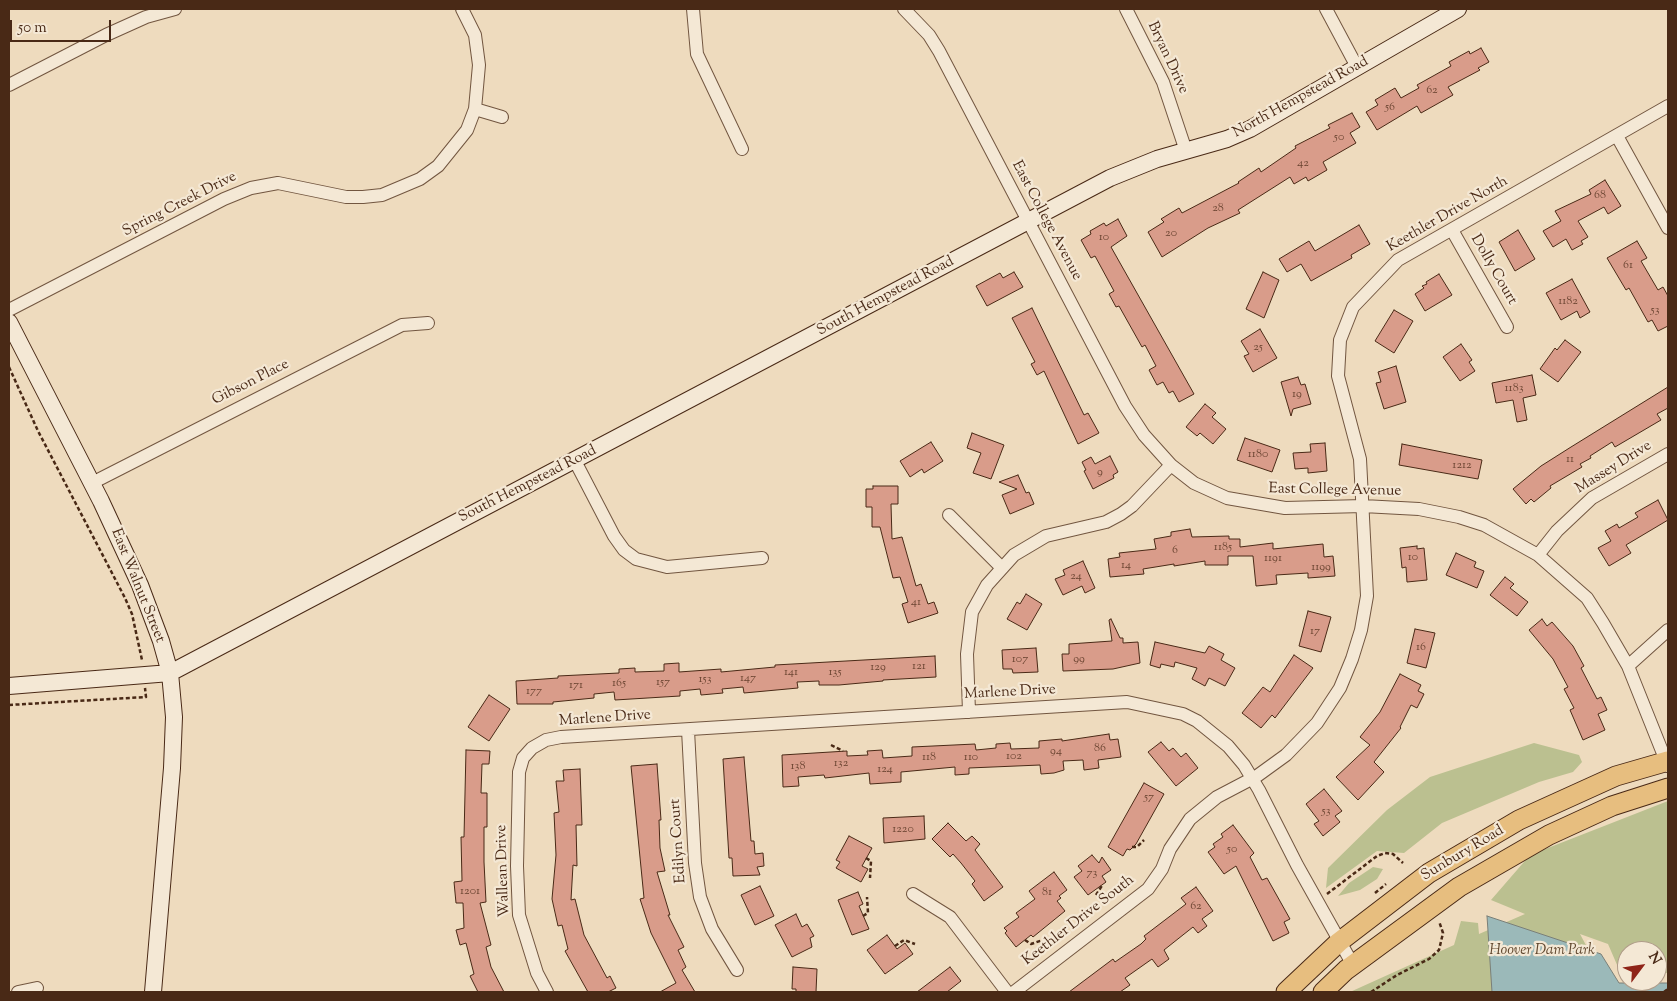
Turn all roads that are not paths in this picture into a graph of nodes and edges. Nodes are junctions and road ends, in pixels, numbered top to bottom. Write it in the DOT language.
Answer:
graph roads {
  1 [pos="175,9"];
  2 [pos="462,9"];
  3 [pos="693,9"];
  4 [pos="904,9"];
  5 [pos="1126,9"];
  6 [pos="1326,9"];
  7 [pos="1458,9"];
  8 [pos="1357,67"];
  9 [pos="9,85"];
  10 [pos="1668,106"];
  11 [pos="475,109"];
  12 [pos="502,117"];
  13 [pos="1617,136"];
  14 [pos="742,149"];
  15 [pos="1186,151"];
  16 [pos="1029,222"];
  17 [pos="1668,228"];
  18 [pos="1452,230"];
  19 [pos="9,310"];
  20 [pos="9,322"];
  21 [pos="428,323"];
  22 [pos="1507,326"];
  23 [pos="1668,454"];
  24 [pos="575,461"];
  25 [pos="1171,465"];
  26 [pos="92,483"];
  27 [pos="1363,506"];
  28 [pos="949,515"];
  29 [pos="1538,555"];
  30 [pos="762,558"];
  31 [pos="1001,567"];
  32 [pos="1668,630"];
  33 [pos="1628,666"];
  34 [pos="170,673"];
  35 [pos="9,686"];
  36 [pos="969,712"];
  37 [pos="688,730"];
  38 [pos="532,748"];
  39 [pos="1668,763"];
  40 [pos="1251,779"];
  41 [pos="1668,788"];
  42 [pos="913,894"];
  43 [pos="1339,942"];
  44 [pos="1353,964"];
  45 [pos="737,970"];
  46 [pos="37,988"];
  47 [pos="18,992"];
  48 [pos="153,992"];
  49 [pos="548,992"];
  50 [pos="1007,992"];
  51 [pos="1014,992"];
  52 [pos="1286,992"];
  53 [pos="1324,992"];
  1 -- 9 [label="street"];
  2 -- 11 [label="street, Spring Creek Drive"];
  3 -- 14 [label="street"];
  4 -- 16 [label="street, East College Avenue"];
  5 -- 15 [label="street, Bryan Drive"];
  6 -- 8 [label="street"];
  7 -- 8 [label="street, North Hempstead Road"];
  8 -- 15 [label="street, North Hempstead Road"];
  10 -- 13 [label="street, Keethler Drive North"];
  11 -- 12 [label="street"];
  11 -- 19 [label="street, Spring Creek Drive"];
  13 -- 17 [label="street"];
  13 -- 18 [label="street, Keethler Drive North"];
  15 -- 16 [label="street, North Hempstead Road"];
  16 -- 24 [label="street, South Hempstead Road"];
  16 -- 25 [label="street, East College Avenue"];
  18 -- 22 [label="street, Dolly Court"];
  18 -- 27 [label="street, Keethler Drive North"];
  20 -- 26 [label="street, East Walnut Street"];
  21 -- 26 [label="street, Gibson Place"];
  23 -- 29 [label="street, Massey Drive"];
  24 -- 30 [label="street"];
  24 -- 34 [label="street, South Hempstead Road"];
  25 -- 27 [label="street, East College Avenue"];
  25 -- 31 [label="street"];
  26 -- 34 [label="street, East Walnut Street"];
  27 -- 29 [label="street, East College Avenue"];
  27 -- 40 [label="street, Keethler Drive South"];
  28 -- 31 [label="street"];
  29 -- 33 [label="street, East College Avenue"];
  31 -- 36 [label="street"];
  32 -- 33 [label="street"];
  33 -- 39 [label="street, East College Avenue"];
  34 -- 35 [label="street, South Hempstead Road"];
  34 -- 48 [label="street, East Walnut Street"];
  36 -- 37 [label="street, Marlene Drive"];
  36 -- 40 [label="street, Marlene Drive"];
  37 -- 38 [label="street, Marlene Drive"];
  37 -- 45 [label="street, Edilyn Court"];
  38 -- 49 [label="street, Wallean Drive"];
  39 -- 43 [label="main road, Sunbury Road"];
  40 -- 43 [label="street, Marlene Drive"];
  40 -- 51 [label="street, Keethler Drive South"];
  41 -- 44 [label="main road, Sunbury Road"];
  42 -- 50 [label="street"];
  43 -- 44 [label="street, Marlene Drive"];
  43 -- 52 [label="main road, Sunbury Road"];
  44 -- 53 [label="main road, Sunbury Road"];
  46 -- 47 [label="street"];
}
